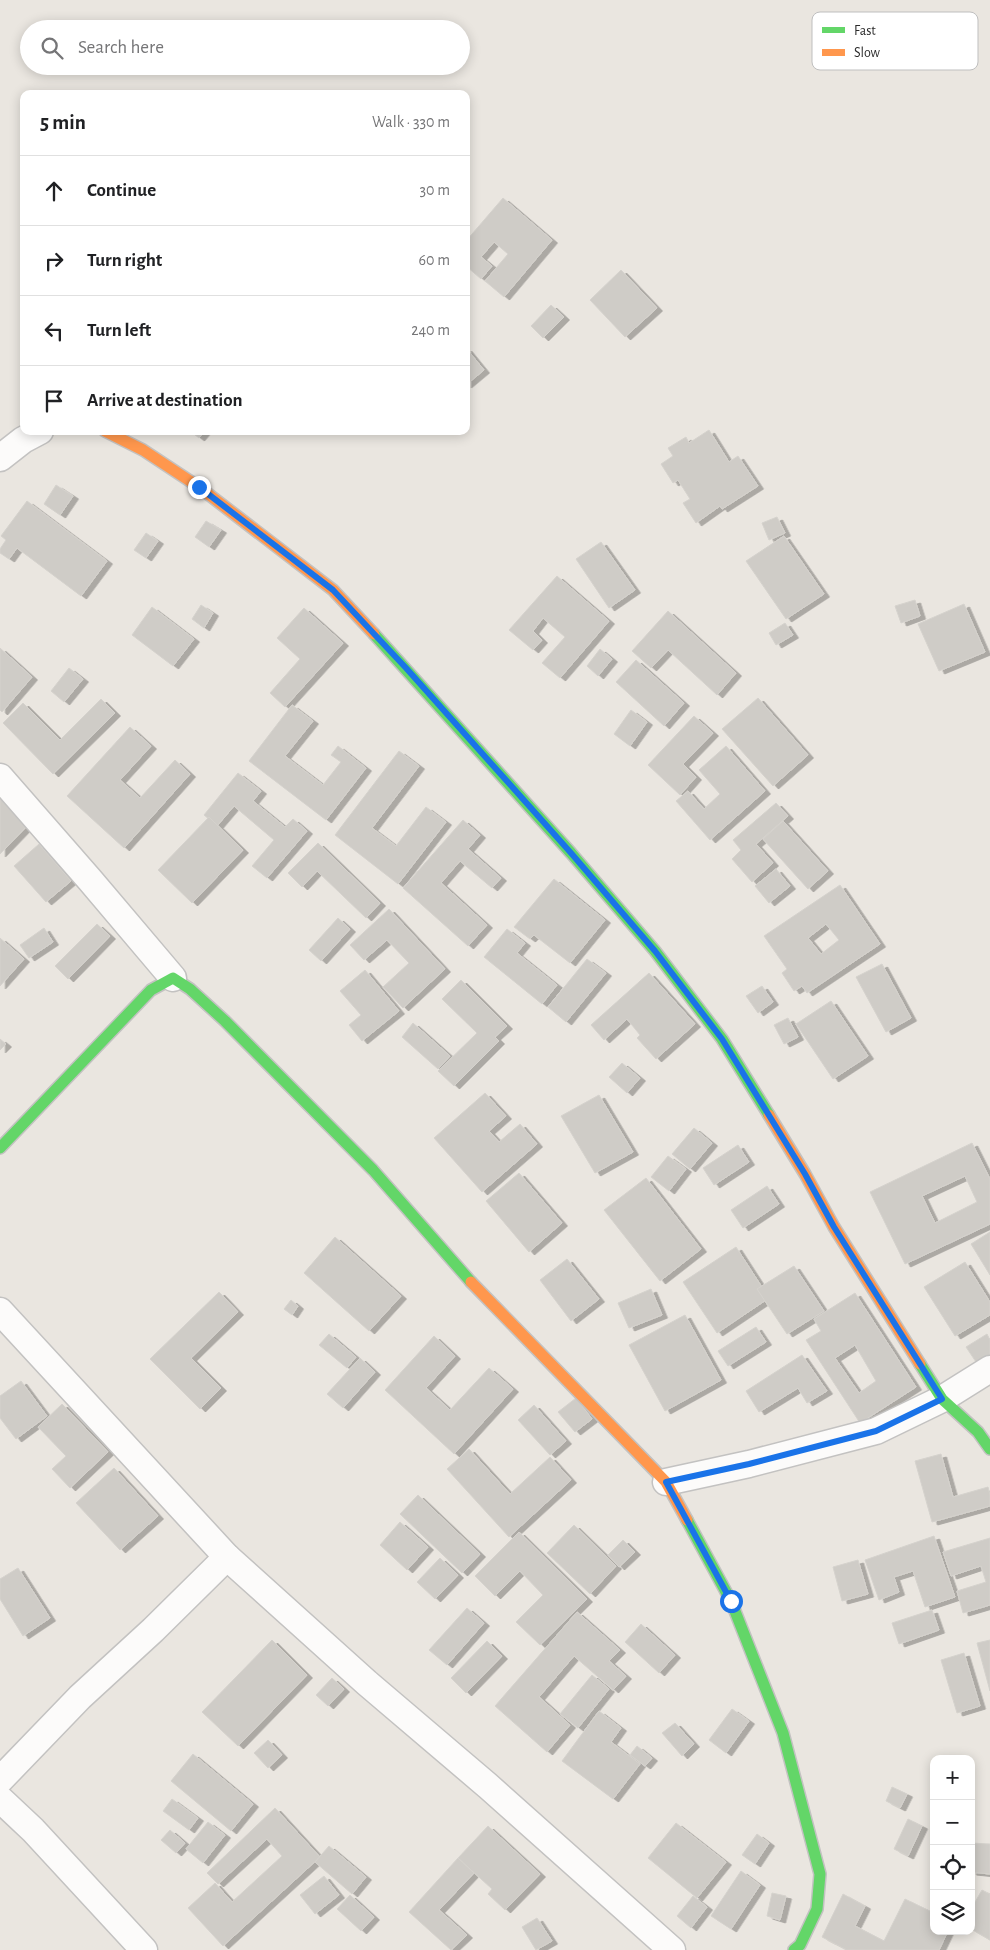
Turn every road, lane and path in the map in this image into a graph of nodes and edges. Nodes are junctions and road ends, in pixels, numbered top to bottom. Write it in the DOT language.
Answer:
graph roads {
  1 [pos="32,435"];
  2 [pos="113,435"];
  3 [pos="0,458"];
  4 [pos="0,777"];
  5 [pos="173,978"];
  6 [pos="0,1148"];
  7 [pos="0,1310"];
  8 [pos="990,1369"];
  9 [pos="942,1399"];
  10 [pos="990,1450"];
  11 [pos="666,1482"];
  12 [pos="227,1557"];
  13 [pos="0,1780"];
  14 [pos="0,1799"];
  15 [pos="144,1950"];
  16 [pos="672,1950"];
  17 [pos="794,1950"];
  1 -- 3 [label="street"];
  2 -- 9 [label="street"];
  4 -- 5 [label="street"];
  5 -- 6 [label="street"];
  5 -- 11 [label="street"];
  7 -- 12 [label="street"];
  8 -- 9 [label="street"];
  9 -- 10 [label="street"];
  9 -- 11 [label="street"];
  11 -- 17 [label="street"];
  12 -- 13 [label="street"];
  12 -- 16 [label="street"];
  14 -- 15 [label="street"];
}
